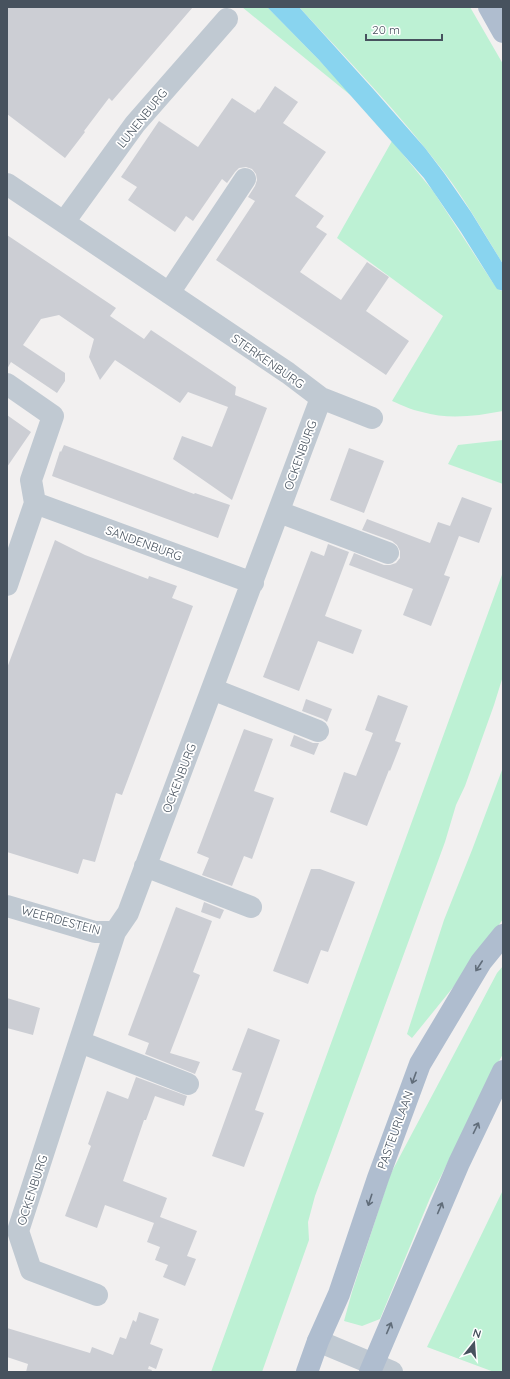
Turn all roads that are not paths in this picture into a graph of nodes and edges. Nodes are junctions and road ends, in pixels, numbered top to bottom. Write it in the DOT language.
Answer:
graph roads {
  1 [pos="489,7"];
  2 [pos="227,19"];
  3 [pos="503,32"];
  4 [pos="245,179"];
  5 [pos="7,184"];
  6 [pos="64,222"];
  7 [pos="169,293"];
  8 [pos="7,384"];
  9 [pos="320,398"];
  10 [pos="372,418"];
  11 [pos="35,503"];
  12 [pos="279,512"];
  13 [pos="388,553"];
  14 [pos="253,583"];
  15 [pos="7,585"];
  16 [pos="212,689"];
  17 [pos="318,731"];
  18 [pos="145,866"];
  19 [pos="7,906"];
  20 [pos="251,907"];
  21 [pos="115,932"];
  22 [pos="503,935"];
  23 [pos="80,1042"];
  24 [pos="503,1071"];
  25 [pos="188,1084"];
  26 [pos="97,1295"];
  27 [pos="318,1341"];
  28 [pos="379,1369"];
  29 [pos="307,1372"];
  1 -- 3 [label="main road"];
  2 -- 6 [label="street, LUNENBURG"];
  4 -- 7 [label="street"];
  5 -- 6 [label="street, STERKENBURG"];
  6 -- 7 [label="street, STERKENBURG"];
  7 -- 9 [label="street, STERKENBURG"];
  8 -- 11 [label="street"];
  9 -- 10 [label="street, STERKENBURG"];
  9 -- 12 [label="street, OCKENBURG"];
  11 -- 14 [label="street, SANDENBURG"];
  11 -- 15 [label="street"];
  12 -- 13 [label="street"];
  12 -- 14 [label="street, OCKENBURG"];
  14 -- 16 [label="street, OCKENBURG"];
  16 -- 17 [label="street"];
  16 -- 18 [label="street, OCKENBURG"];
  18 -- 20 [label="street"];
  18 -- 21 [label="street, OCKENBURG"];
  19 -- 21 [label="street, WEERDESTEIN"];
  21 -- 23 [label="street, OCKENBURG"];
  22 -- 27 [label="main road, PASTEURLAAN, one-way"];
  23 -- 25 [label="street"];
  23 -- 26 [label="street, OCKENBURG"];
  28 -- 24 [label="main road, one-way"];
  27 -- 28 [label="street"];
  27 -- 29 [label="main road, PASTEURLAAN"];
}
